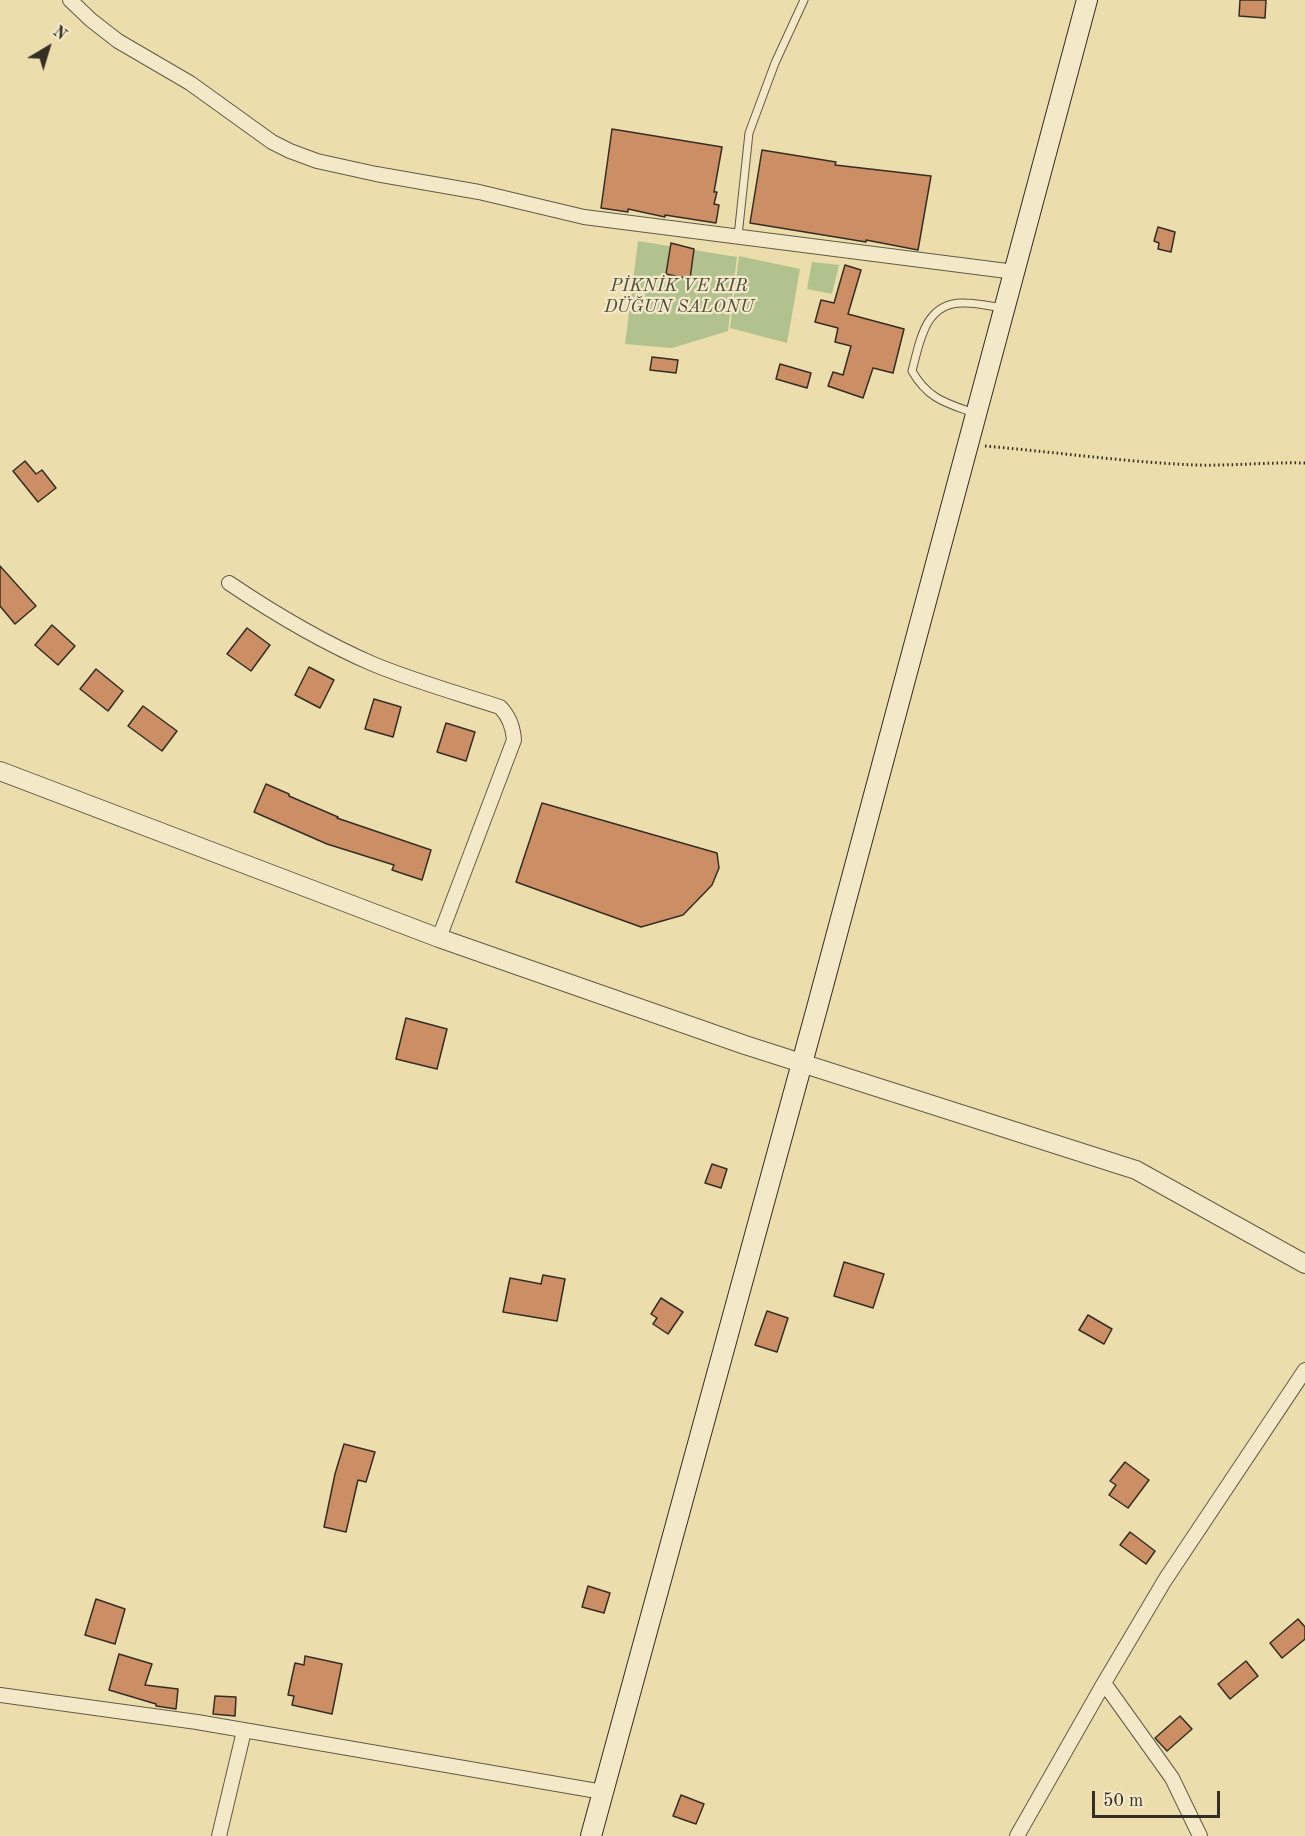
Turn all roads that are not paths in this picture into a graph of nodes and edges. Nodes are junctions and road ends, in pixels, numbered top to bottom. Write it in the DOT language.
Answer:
graph roads {
  1 [pos="70,0"];
  2 [pos="804,0"];
  3 [pos="1087,0"];
  4 [pos="738,236"];
  5 [pos="1015,272"];
  6 [pos="1005,309"];
  7 [pos="976,414"];
  8 [pos="229,583"];
  9 [pos="0,771"];
  10 [pos="439,938"];
  11 [pos="801,1064"];
  12 [pos="1305,1264"];
  13 [pos="1305,1370"];
  14 [pos="1104,1683"];
  15 [pos="0,1695"];
  16 [pos="244,1731"];
  17 [pos="603,1792"];
  18 [pos="219,1836"];
  19 [pos="591,1836"];
  20 [pos="1017,1836"];
  21 [pos="1200,1836"];
  1 -- 4 [label="street"];
  2 -- 4 [label="lane"];
  3 -- 5 [label="main road"];
  4 -- 5 [label="street"];
  5 -- 6 [label="main road"];
  6 -- 7 [label="main road"];
  6 -- 7 [label="lane"];
  7 -- 11 [label="main road"];
  8 -- 10 [label="street"];
  9 -- 10 [label="street"];
  10 -- 11 [label="street"];
  11 -- 12 [label="street"];
  11 -- 17 [label="main road"];
  13 -- 14 [label="street"];
  14 -- 20 [label="street"];
  14 -- 21 [label="street"];
  15 -- 16 [label="street"];
  16 -- 17 [label="street"];
  16 -- 18 [label="street"];
  17 -- 19 [label="main road"];
}
